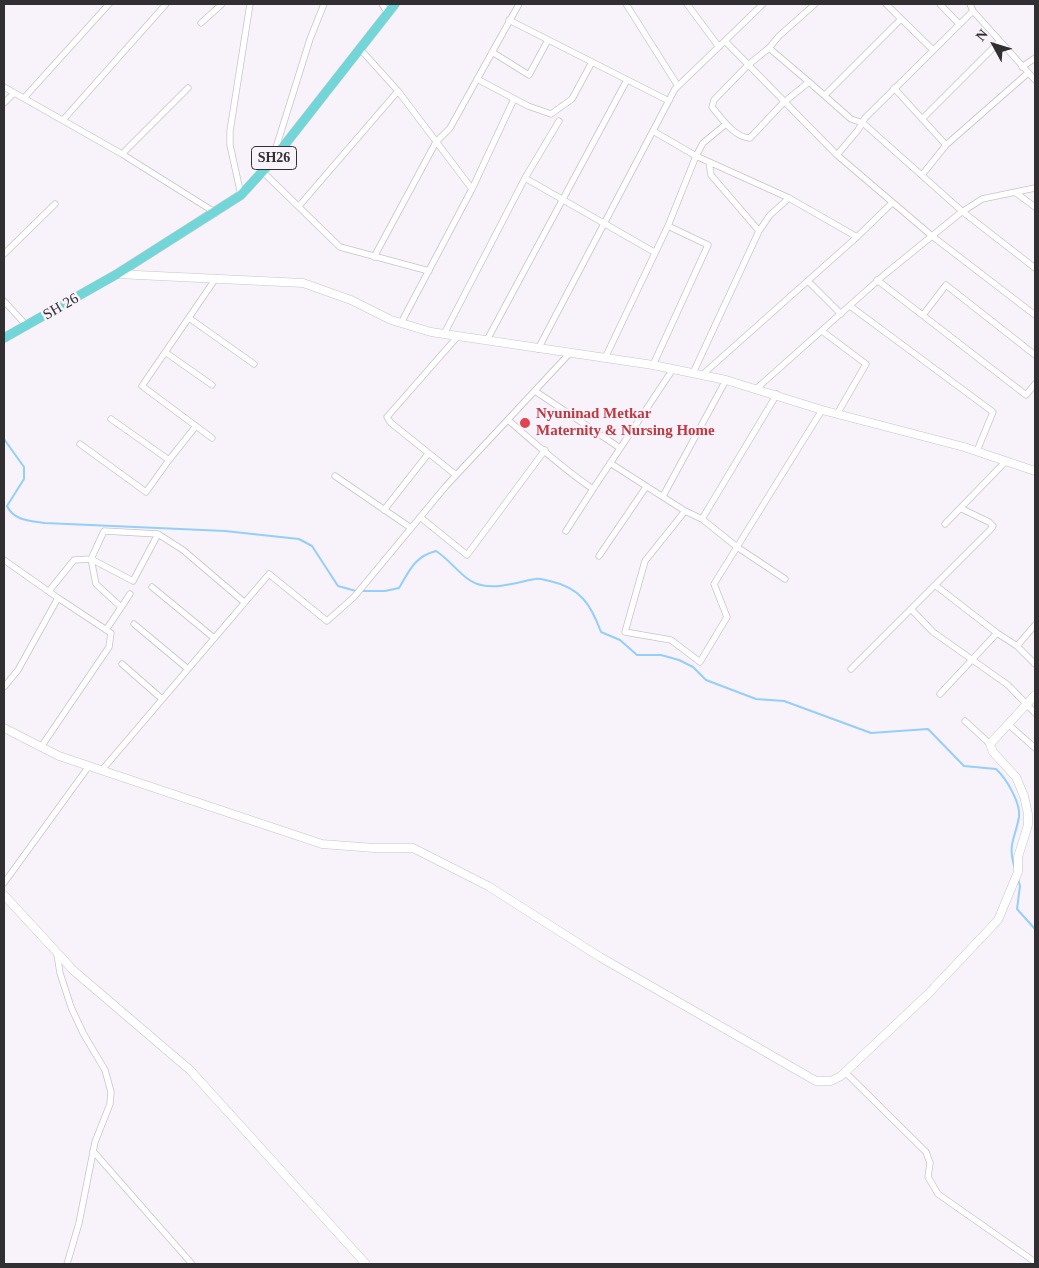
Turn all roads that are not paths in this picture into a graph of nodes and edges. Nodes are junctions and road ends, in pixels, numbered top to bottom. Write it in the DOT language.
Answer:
graph roads {
  1 [pos="109,4"];
  2 [pos="166,4"];
  3 [pos="222,4"];
  4 [pos="250,4"];
  5 [pos="324,4"];
  6 [pos="382,4"];
  7 [pos="395,4"];
  8 [pos="519,4"];
  9 [pos="626,4"];
  10 [pos="687,4"];
  11 [pos="763,4"];
  12 [pos="815,4"];
  13 [pos="886,4"];
  14 [pos="940,4"];
  15 [pos="970,4"];
  16 [pos="973,11"];
  17 [pos="388,13"];
  18 [pos="901,19"];
  19 [pos="510,20"];
  20 [pos="201,23"];
  21 [pos="959,24"];
  22 [pos="548,40"];
  23 [pos="725,41"];
  24 [pos="999,42"];
  25 [pos="719,47"];
  26 [pos="769,48"];
  27 [pos="361,50"];
  28 [pos="933,50"];
  29 [pos="492,52"];
  30 [pos="1035,58"];
  31 [pos="592,62"];
  32 [pos="748,65"];
  33 [pos="1022,67"];
  34 [pos="1028,73"];
  35 [pos="477,79"];
  36 [pos="628,80"];
  37 [pos="1035,80"];
  38 [pos="810,82"];
  39 [pos="678,86"];
  40 [pos="4,87"];
  41 [pos="188,88"];
  42 [pos="894,88"];
  43 [pos="398,91"];
  44 [pos="14,93"];
  45 [pos="825,95"];
  46 [pos="24,98"];
  47 [pos="514,99"];
  48 [pos="669,101"];
  49 [pos="4,103"];
  50 [pos="783,103"];
  51 [pos="922,119"];
  52 [pos="63,120"];
  53 [pos="559,121"];
  54 [pos="863,123"];
  55 [pos="726,124"];
  56 [pos="653,131"];
  57 [pos="436,142"];
  58 [pos="946,145"];
  59 [pos="122,154"];
  60 [pos="837,155"];
  61 [pos="696,156"];
  62 [pos="272,161"];
  63 [pos="709,162"];
  64 [pos="263,172"];
  65 [pos="922,175"];
  66 [pos="525,178"];
  67 [pos="1035,188"];
  68 [pos="472,189"];
  69 [pos="1016,192"];
  70 [pos="241,195"];
  71 [pos="789,198"];
  72 [pos="563,200"];
  73 [pos="892,203"];
  74 [pos="55,204"];
  75 [pos="299,206"];
  76 [pos="1035,208"];
  77 [pos="216,212"];
  78 [pos="963,212"];
  79 [pos="604,224"];
  80 [pos="668,226"];
  81 [pos="759,231"];
  82 [pos="932,236"];
  83 [pos="857,238"];
  84 [pos="5,250"];
  85 [pos="654,252"];
  86 [pos="374,257"];
  87 [pos="1035,268"];
  88 [pos="429,271"];
  89 [pos="117,274"];
  90 [pos="216,278"];
  91 [pos="878,280"];
  92 [pos="808,281"];
  93 [pos="4,301"];
  94 [pos="850,306"];
  95 [pos="841,314"];
  96 [pos="923,315"];
  97 [pos="1035,315"];
  98 [pos="189,318"];
  99 [pos="401,323"];
  100 [pos="27,326"];
  101 [pos="822,331"];
  102 [pos="444,334"];
  103 [pos="458,336"];
  104 [pos="4,338"];
  105 [pos="487,340"];
  106 [pos="538,349"];
  107 [pos="166,352"];
  108 [pos="569,354"];
  109 [pos="1035,355"];
  110 [pos="605,358"];
  111 [pos="254,364"];
  112 [pos="653,365"];
  113 [pos="673,369"];
  114 [pos="693,373"];
  115 [pos="702,375"];
  116 [pos="726,380"];
  117 [pos="1035,384"];
  118 [pos="212,385"];
  119 [pos="756,389"];
  120 [pos="534,391"];
  121 [pos="776,394"];
  122 [pos="822,410"];
  123 [pos="837,414"];
  124 [pos="111,419"];
  125 [pos="508,420"];
  126 [pos="196,426"];
  127 [pos="212,438"];
  128 [pos="80,444"];
  129 [pos="620,448"];
  130 [pos="545,450"];
  131 [pos="977,452"];
  132 [pos="428,454"];
  133 [pos="169,460"];
  134 [pos="1006,461"];
  135 [pos="610,463"];
  136 [pos="1035,471"];
  137 [pos="335,476"];
  138 [pos="456,476"];
  139 [pos="646,487"];
  140 [pos="593,490"];
  141 [pos="662,496"];
  142 [pos="962,509"];
  143 [pos="384,510"];
  144 [pos="685,511"];
  145 [pos="420,517"];
  146 [pos="702,519"];
  147 [pos="944,524"];
  148 [pos="411,528"];
  149 [pos="566,531"];
  150 [pos="158,534"];
  151 [pos="737,547"];
  152 [pos="599,556"];
  153 [pos="91,559"];
  154 [pos="4,560"];
  155 [pos="785,579"];
  156 [pos="935,585"];
  157 [pos="152,586"];
  158 [pos="49,591"];
  159 [pos="130,594"];
  160 [pos="58,598"];
  161 [pos="244,602"];
  162 [pos="121,607"];
  163 [pos="912,610"];
  164 [pos="134,624"];
  165 [pos="1035,625"];
  166 [pos="106,630"];
  167 [pos="997,633"];
  168 [pos="214,638"];
  169 [pos="1018,646"];
  170 [pos="972,660"];
  171 [pos="122,664"];
  172 [pos="1035,664"];
  173 [pos="188,669"];
  174 [pos="851,669"];
  175 [pos="4,687"];
  176 [pos="940,694"];
  177 [pos="1035,696"];
  178 [pos="162,699"];
  179 [pos="1026,705"];
  180 [pos="1035,713"];
  181 [pos="965,722"];
  182 [pos="1008,724"];
  183 [pos="4,728"];
  184 [pos="990,744"];
  185 [pos="40,747"];
  186 [pos="1035,748"];
  187 [pos="89,766"];
  188 [pos="102,770"];
  189 [pos="4,883"];
  190 [pos="4,895"];
  191 [pos="57,954"];
  192 [pos="845,1072"];
  193 [pos="93,1151"];
  194 [pos="1035,1262"];
  195 [pos="67,1264"];
  196 [pos="192,1264"];
  197 [pos="366,1264"];
  1 -- 46 [label="street"];
  2 -- 52 [label="street"];
  3 -- 20 [label="street"];
  4 -- 70 [label="street"];
  5 -- 62 [label="street"];
  6 -- 17 [label="street"];
  7 -- 17 [label="main road, SH26"];
  8 -- 19 [label="street"];
  9 -- 39 [label="street"];
  10 -- 25 [label="street"];
  11 -- 23 [label="street"];
  12 -- 26 [label="street"];
  13 -- 18 [label="street"];
  14 -- 21 [label="street"];
  15 -- 16 [label="street"];
  16 -- 21 [label="street"];
  16 -- 24 [label="street"];
  17 -- 27 [label="main road, SH26"];
  18 -- 28 [label="street"];
  18 -- 45 [label="street"];
  19 -- 22 [label="street"];
  19 -- 29 [label="street"];
  21 -- 28 [label="street"];
  22 -- 29 [label="street"];
  22 -- 31 [label="street"];
  23 -- 25 [label="street"];
  23 -- 32 [label="street"];
  24 -- 33 [label="street"];
  24 -- 51 [label="street"];
  25 -- 39 [label="street"];
  26 -- 32 [label="street"];
  26 -- 38 [label="street"];
  27 -- 43 [label="street"];
  27 -- 62 [label="main road, SH26"];
  28 -- 42 [label="street"];
  29 -- 35 [label="street"];
  30 -- 33 [label="street"];
  31 -- 36 [label="street"];
  31 -- 47 [label="street"];
  32 -- 50 [label="street"];
  32 -- 55 [label="street"];
  33 -- 34 [label="street"];
  34 -- 37 [label="street"];
  34 -- 58 [label="street"];
  35 -- 47 [label="street"];
  35 -- 57 [label="street"];
  36 -- 48 [label="street"];
  36 -- 72 [label="street"];
  38 -- 45 [label="street"];
  38 -- 50 [label="street"];
  39 -- 48 [label="street"];
  40 -- 44 [label="street"];
  41 -- 59 [label="street"];
  42 -- 51 [label="street"];
  42 -- 54 [label="street"];
  43 -- 57 [label="street"];
  43 -- 75 [label="street"];
  44 -- 46 [label="street"];
  44 -- 49 [label="street"];
  45 -- 54 [label="street"];
  46 -- 52 [label="street"];
  47 -- 68 [label="street"];
  48 -- 56 [label="street"];
  50 -- 55 [label="street"];
  50 -- 60 [label="street"];
  51 -- 58 [label="street"];
  52 -- 59 [label="street"];
  53 -- 66 [label="street"];
  54 -- 60 [label="street"];
  54 -- 65 [label="street"];
  55 -- 61 [label="street"];
  56 -- 61 [label="street"];
  56 -- 79 [label="street"];
  57 -- 68 [label="street"];
  57 -- 86 [label="street"];
  58 -- 65 [label="street"];
  59 -- 77 [label="street"];
  60 -- 73 [label="street"];
  61 -- 63 [label="street"];
  61 -- 80 [label="street"];
  62 -- 64 [label="main road, SH26"];
  63 -- 71 [label="street"];
  63 -- 81 [label="street"];
  64 -- 70 [label="main road, SH26"];
  64 -- 75 [label="street"];
  65 -- 78 [label="street"];
  66 -- 72 [label="street"];
  66 -- 102 [label="street"];
  67 -- 69 [label="street"];
  68 -- 88 [label="street"];
  69 -- 76 [label="street"];
  69 -- 78 [label="street"];
  70 -- 77 [label="main road, SH26"];
  71 -- 81 [label="street"];
  71 -- 83 [label="street"];
  72 -- 79 [label="street"];
  72 -- 105 [label="street"];
  73 -- 82 [label="street"];
  73 -- 83 [label="street"];
  74 -- 84 [label="street"];
  75 -- 86 [label="street"];
  77 -- 89 [label="main road, SH26"];
  78 -- 82 [label="street"];
  78 -- 87 [label="street"];
  79 -- 85 [label="street"];
  79 -- 106 [label="street"];
  80 -- 85 [label="street"];
  80 -- 112 [label="street"];
  81 -- 114 [label="street"];
  82 -- 91 [label="street"];
  82 -- 97 [label="street"];
  83 -- 92 [label="street"];
  85 -- 110 [label="street"];
  86 -- 88 [label="street"];
  88 -- 99 [label="street"];
  89 -- 90 [label="main road"];
  89 -- 100 [label="main road, SH 26 / SH26"];
  90 -- 98 [label="street"];
  90 -- 99 [label="main road"];
  91 -- 94 [label="street"];
  91 -- 96 [label="street"];
  92 -- 95 [label="street"];
  92 -- 115 [label="street"];
  93 -- 100 [label="street"];
  94 -- 95 [label="street"];
  94 -- 131 [label="street"];
  95 -- 101 [label="street"];
  96 -- 109 [label="street"];
  96 -- 117 [label="street"];
  98 -- 107 [label="street"];
  98 -- 111 [label="street"];
  99 -- 102 [label="main road"];
  100 -- 104 [label="main road, SH 26 / SH26"];
  101 -- 119 [label="street"];
  101 -- 123 [label="street"];
  102 -- 103 [label="main road"];
  103 -- 105 [label="main road"];
  103 -- 132 [label="street"];
  105 -- 106 [label="main road"];
  106 -- 108 [label="main road"];
  107 -- 118 [label="street"];
  107 -- 126 [label="street"];
  108 -- 110 [label="main road"];
  108 -- 120 [label="street"];
  110 -- 112 [label="main road"];
  112 -- 113 [label="main road"];
  113 -- 114 [label="main road"];
  113 -- 129 [label="street"];
  114 -- 115 [label="main road"];
  115 -- 116 [label="main road"];
  116 -- 119 [label="main road"];
  116 -- 141 [label="street"];
  119 -- 121 [label="main road"];
  120 -- 125 [label="street"];
  120 -- 129 [label="street"];
  121 -- 122 [label="main road"];
  121 -- 146 [label="street"];
  122 -- 123 [label="main road"];
  122 -- 151 [label="street"];
  123 -- 131 [label="main road"];
  124 -- 133 [label="street"];
  125 -- 130 [label="street"];
  125 -- 138 [label="street"];
  126 -- 127 [label="street"];
  126 -- 133 [label="street"];
  128 -- 133 [label="street"];
  129 -- 135 [label="street"];
  130 -- 140 [label="street"];
  130 -- 145 [label="street"];
  131 -- 134 [label="main road"];
  132 -- 138 [label="street"];
  132 -- 143 [label="street"];
  134 -- 136 [label="main road"];
  134 -- 142 [label="street"];
  135 -- 139 [label="street"];
  135 -- 140 [label="street"];
  137 -- 143 [label="street"];
  138 -- 145 [label="street"];
  139 -- 141 [label="street"];
  139 -- 152 [label="street"];
  140 -- 149 [label="street"];
  141 -- 144 [label="street"];
  142 -- 147 [label="street"];
  142 -- 156 [label="street"];
  143 -- 148 [label="street"];
  144 -- 146 [label="street"];
  144 -- 151 [label="street"];
  145 -- 148 [label="street"];
  146 -- 151 [label="street"];
  148 -- 161 [label="street"];
  150 -- 153 [label="street"];
  150 -- 153 [label="street"];
  150 -- 161 [label="street"];
  151 -- 155 [label="street"];
  153 -- 158 [label="street"];
  153 -- 162 [label="street"];
  154 -- 158 [label="street"];
  156 -- 163 [label="street"];
  156 -- 167 [label="street"];
  157 -- 168 [label="street"];
  158 -- 160 [label="street"];
  159 -- 162 [label="street"];
  160 -- 166 [label="street"];
  160 -- 175 [label="street"];
  161 -- 168 [label="street"];
  162 -- 166 [label="street"];
  163 -- 170 [label="street"];
  163 -- 174 [label="street"];
  164 -- 173 [label="street"];
  165 -- 169 [label="street"];
  166 -- 185 [label="street"];
  167 -- 169 [label="street"];
  167 -- 170 [label="street"];
  168 -- 173 [label="street"];
  169 -- 172 [label="street"];
  170 -- 176 [label="street"];
  170 -- 179 [label="street"];
  171 -- 178 [label="street"];
  173 -- 178 [label="street"];
  177 -- 179 [label="main road"];
  178 -- 188 [label="street"];
  179 -- 180 [label="street"];
  179 -- 182 [label="main road"];
  181 -- 184 [label="street"];
  182 -- 184 [label="main road"];
  182 -- 186 [label="street"];
  183 -- 185 [label="main road"];
  184 -- 192 [label="main road"];
  185 -- 187 [label="main road"];
  187 -- 188 [label="main road"];
  187 -- 189 [label="street"];
  188 -- 192 [label="main road"];
  190 -- 191 [label="main road"];
  191 -- 193 [label="street"];
  191 -- 197 [label="main road"];
  192 -- 194 [label="street"];
  193 -- 195 [label="street"];
  193 -- 196 [label="street"];
}
